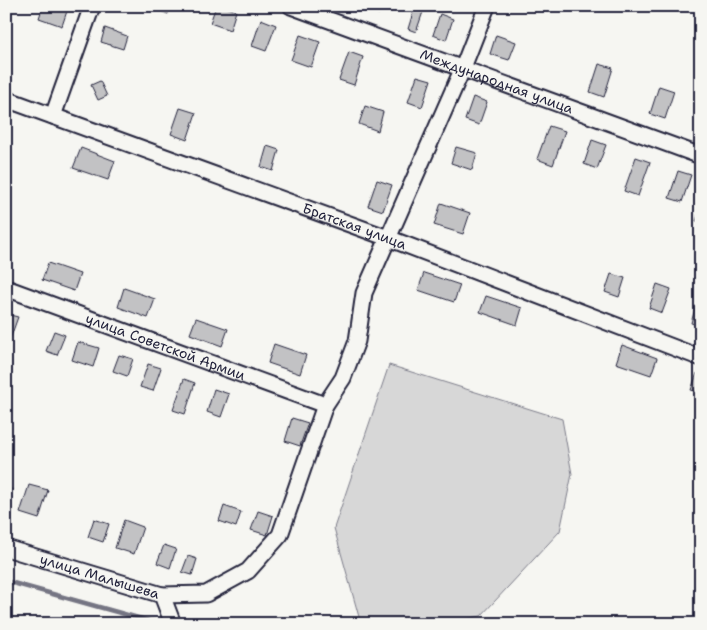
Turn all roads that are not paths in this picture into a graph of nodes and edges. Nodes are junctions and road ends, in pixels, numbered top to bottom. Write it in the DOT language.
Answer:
graph roads {
  1 [pos="92,6"];
  2 [pos="291,6"];
  3 [pos="487,6"];
  4 [pos="462,70"];
  5 [pos="6,99"];
  6 [pos="53,116"];
  7 [pos="701,156"];
  8 [pos="388,238"];
  9 [pos="6,288"];
  10 [pos="701,358"];
  11 [pos="325,405"];
  12 [pos="6,548"];
  13 [pos="162,595"];
  14 [pos="173,624"];
  1 -- 6 [label="street"];
  2 -- 4 [label="street, Международная улица"];
  3 -- 4 [label="street"];
  4 -- 7 [label="street, Международная улица"];
  4 -- 8 [label="street"];
  5 -- 6 [label="street, Братская улица"];
  6 -- 8 [label="street, Братская улица"];
  8 -- 10 [label="street, Братская улица"];
  8 -- 11 [label="street"];
  9 -- 11 [label="street, улица Советской Армии"];
  11 -- 13 [label="street"];
  12 -- 13 [label="street, улица Малышева"];
  13 -- 14 [label="street, улица Малышева"];
}
